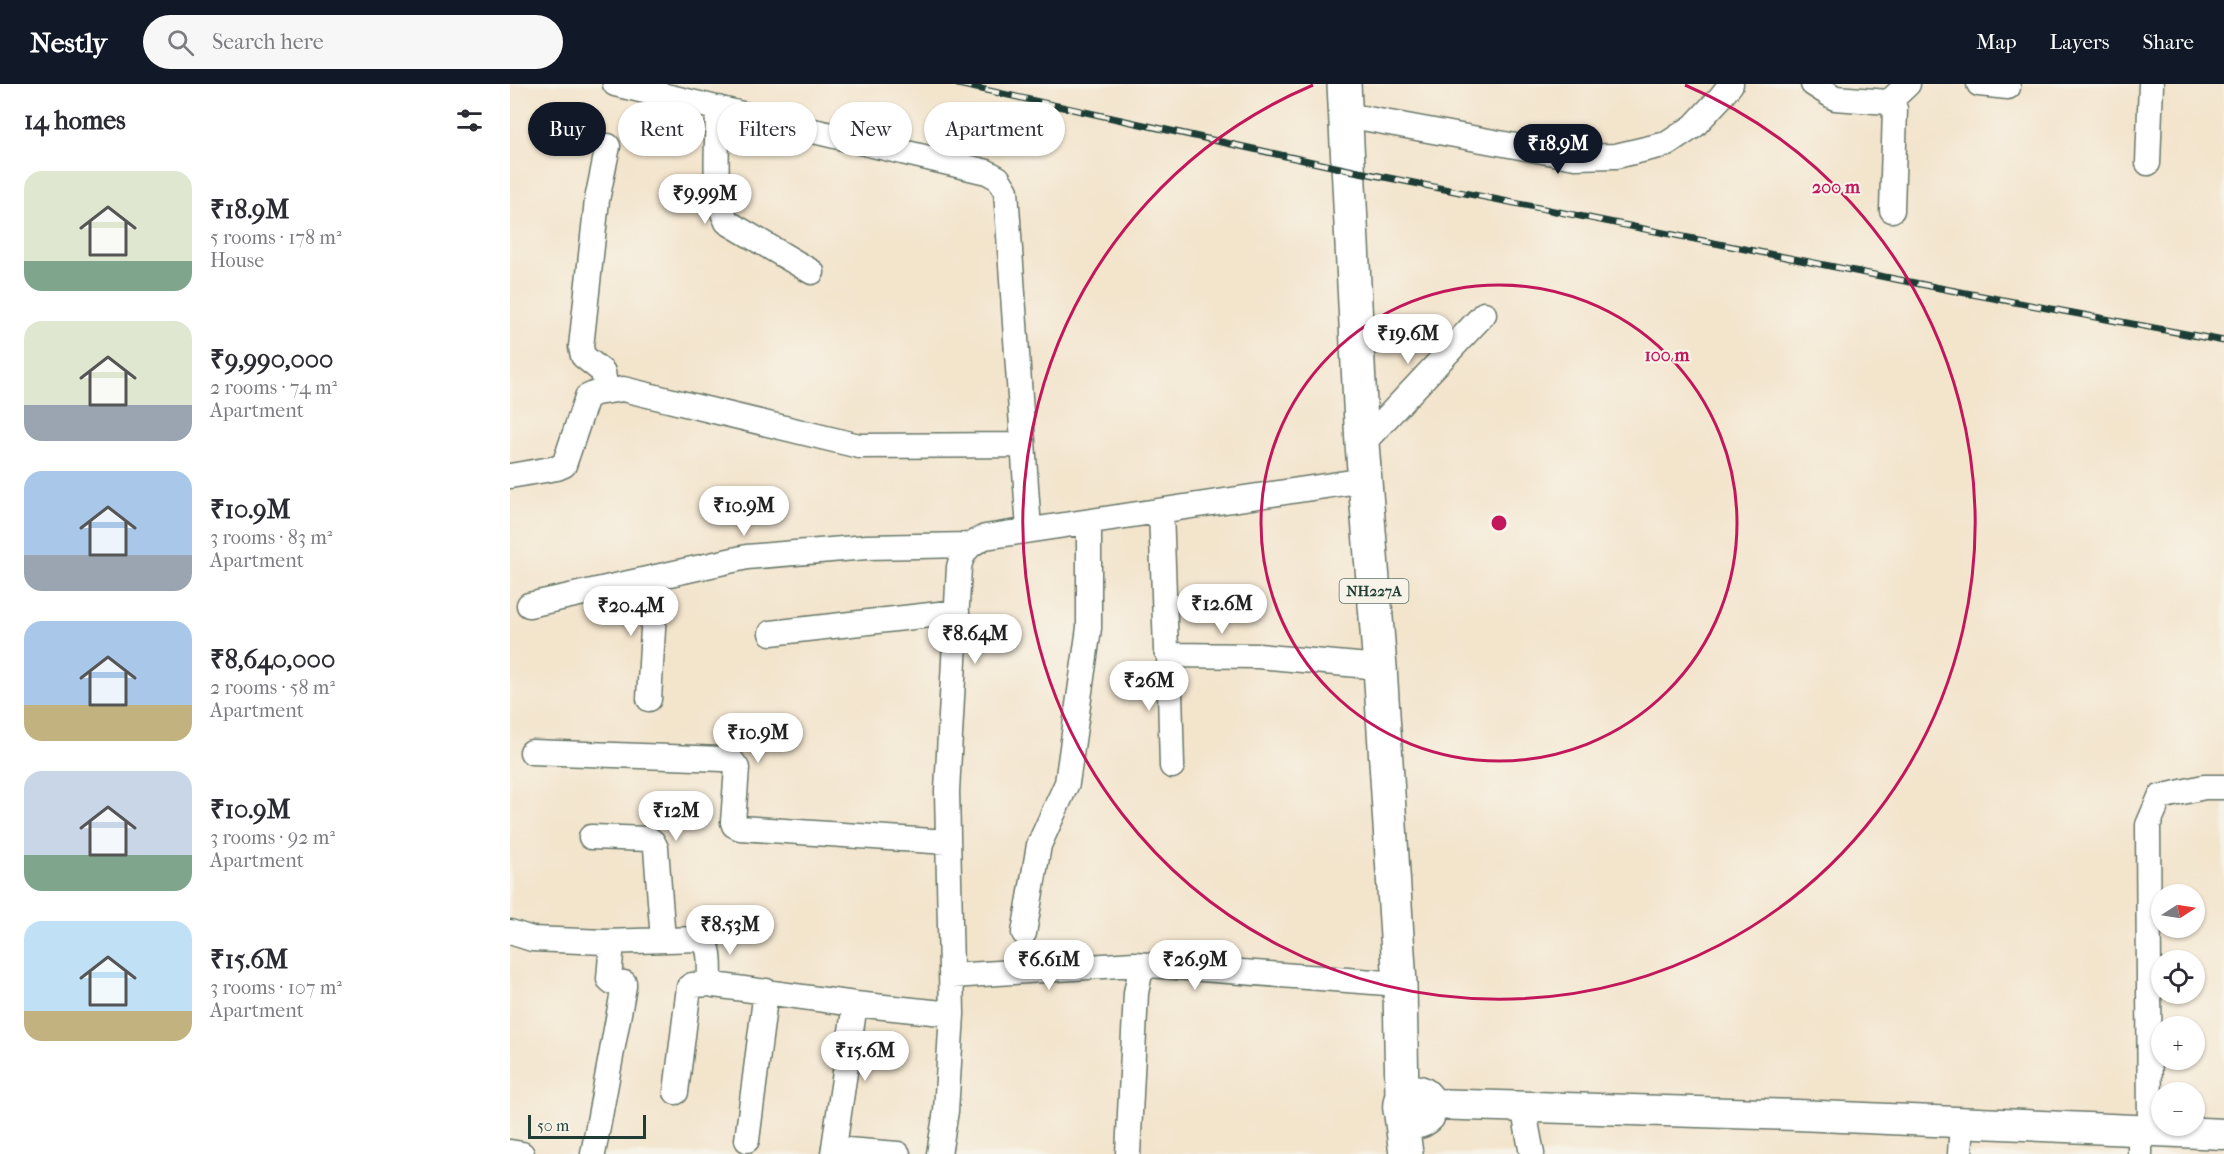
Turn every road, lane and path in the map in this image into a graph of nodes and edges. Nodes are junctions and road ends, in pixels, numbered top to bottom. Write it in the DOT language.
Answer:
graph roads {
  1 [pos="615,84"];
  2 [pos="1731,84"];
  3 [pos="1813,84"];
  4 [pos="1908,84"];
  5 [pos="1979,84"];
  6 [pos="2151,84"];
  7 [pos="2008,87"];
  8 [pos="1345,100"];
  9 [pos="1889,102"];
  10 [pos="717,108"];
  11 [pos="817,132"];
  12 [pos="608,146"];
  13 [pos="718,156"];
  14 [pos="2148,163"];
  15 [pos="1892,210"];
  16 [pos="812,272"];
  17 [pos="1484,314"];
  18 [pos="606,391"];
  19 [pos="1362,444"];
  20 [pos="1023,445"];
  21 [pos="510,476"];
  22 [pos="1365,480"];
  23 [pos="1161,511"];
  24 [pos="1089,522"];
  25 [pos="1029,530"];
  26 [pos="969,545"];
  27 [pos="656,577"];
  28 [pos="529,605"];
  29 [pos="957,612"];
  30 [pos="771,633"];
  31 [pos="1169,655"];
  32 [pos="1380,667"];
  33 [pos="649,699"];
  34 [pos="532,752"];
  35 [pos="1172,766"];
  36 [pos="2224,787"];
  37 [pos="591,837"];
  38 [pos="947,842"];
  39 [pos="510,932"];
  40 [pos="1024,933"];
  41 [pos="663,940"];
  42 [pos="612,942"];
  43 [pos="1149,965"];
  44 [pos="952,976"];
  45 [pos="713,984"];
  46 [pos="1400,984"];
  47 [pos="766,991"];
  48 [pos="855,1004"];
  49 [pos="952,1014"];
  50 [pos="676,1092"];
  51 [pos="1411,1105"];
  52 [pos="1524,1106"];
  53 [pos="1962,1122"];
  54 [pos="2224,1134"];
  55 [pos="2143,1138"];
  56 [pos="747,1140"];
  57 [pos="834,1151"];
  58 [pos="510,1152"];
  59 [pos="522,1154"];
  60 [pos="593,1154"];
  61 [pos="898,1154"];
  62 [pos="939,1154"];
  63 [pos="1128,1154"];
  64 [pos="1406,1154"];
  65 [pos="1532,1154"];
  66 [pos="1960,1154"];
  1 -- 10 [label="street"];
  2 -- 8 [label="street"];
  3 -- 9 [label="street"];
  4 -- 9 [label="street"];
  5 -- 7 [label="street"];
  6 -- 14 [label="street"];
  8 -- 19 [label="highway, NH227A"];
  9 -- 15 [label="street"];
  11 -- 20 [label="street"];
  12 -- 18 [label="street"];
  13 -- 16 [label="street"];
  17 -- 19 [label="street"];
  18 -- 20 [label="street"];
  18 -- 21 [label="street"];
  19 -- 22 [label="highway, NH227A"];
  20 -- 25 [label="street"];
  22 -- 23 [label="street"];
  22 -- 32 [label="highway, NH227A"];
  23 -- 24 [label="street"];
  23 -- 31 [label="street"];
  24 -- 25 [label="street"];
  24 -- 40 [label="street"];
  25 -- 26 [label="street"];
  26 -- 27 [label="street"];
  26 -- 29 [label="street"];
  27 -- 28 [label="street"];
  27 -- 33 [label="street"];
  29 -- 30 [label="street"];
  29 -- 38 [label="street"];
  31 -- 32 [label="street"];
  31 -- 35 [label="street"];
  32 -- 46 [label="highway, NH227A"];
  34 -- 38 [label="street"];
  36 -- 55 [label="street"];
  37 -- 41 [label="street"];
  38 -- 44 [label="street"];
  39 -- 42 [label="street"];
  41 -- 42 [label="street"];
  41 -- 45 [label="street"];
  42 -- 60 [label="street"];
  43 -- 44 [label="street"];
  43 -- 46 [label="street"];
  43 -- 63 [label="street"];
  44 -- 49 [label="street"];
  45 -- 47 [label="street"];
  45 -- 50 [label="street"];
  46 -- 51 [label="highway, NH227A"];
  47 -- 48 [label="street"];
  47 -- 56 [label="street"];
  48 -- 49 [label="street"];
  48 -- 57 [label="street"];
  49 -- 62 [label="street"];
  51 -- 52 [label="main road"];
  51 -- 64 [label="highway, NH227A"];
  52 -- 53 [label="main road"];
  52 -- 65 [label="street"];
  53 -- 55 [label="main road"];
  53 -- 66 [label="street"];
  54 -- 55 [label="main road"];
  57 -- 61 [label="street"];
  58 -- 59 [label="street"];
}
